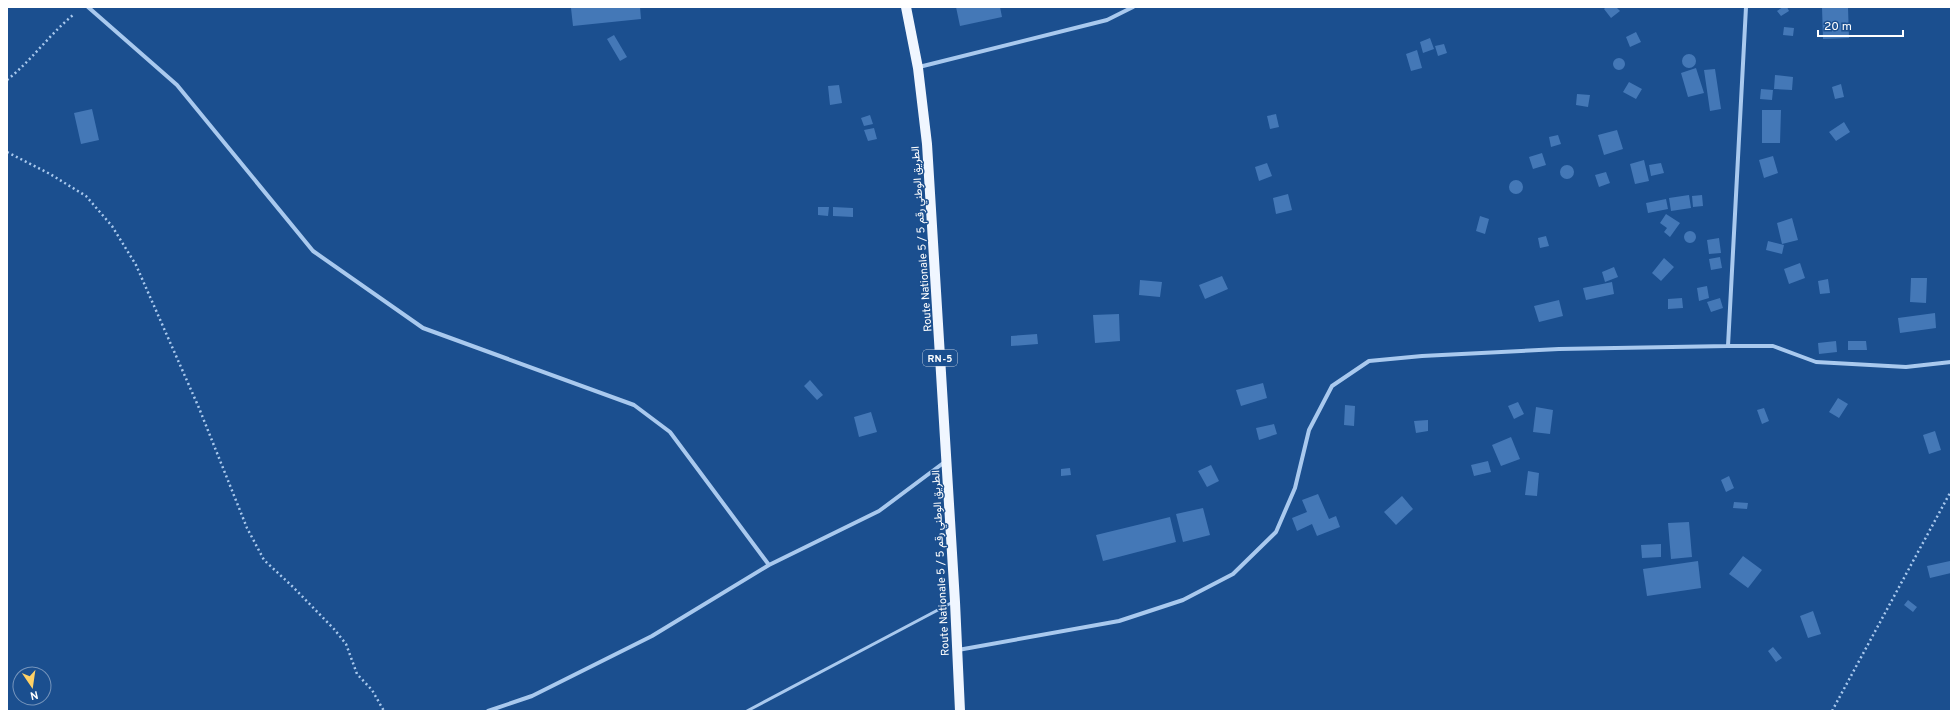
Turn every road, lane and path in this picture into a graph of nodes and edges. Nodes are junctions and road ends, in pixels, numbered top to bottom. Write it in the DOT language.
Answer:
graph roads {
  1 [pos="88,7"];
  2 [pos="906,7"];
  3 [pos="1133,7"];
  4 [pos="1746,7"];
  5 [pos="77,12"];
  6 [pos="918,68"];
  7 [pos="7,80"];
  8 [pos="7,152"];
  9 [pos="1728,346"];
  10 [pos="1951,362"];
  11 [pos="946,461"];
  12 [pos="1951,491"];
  13 [pos="769,565"];
  14 [pos="955,602"];
  15 [pos="958,650"];
  16 [pos="384,711"];
  17 [pos="488,711"];
  18 [pos="747,711"];
  19 [pos="960,711"];
  20 [pos="1832,711"];
  1 -- 13 [label="street"];
  2 -- 6 [label="main road, Route Nationale 5 / الطريق الوطني رقم 5 / RN-5"];
  3 -- 6 [label="street"];
  4 -- 9 [label="street"];
  5 -- 7 [label="path"];
  6 -- 11 [label="main road, Route Nationale 5 / الطريق الوطني رقم 5 / RN-5"];
  8 -- 16 [label="path"];
  9 -- 10 [label="street"];
  9 -- 15 [label="street"];
  11 -- 13 [label="street"];
  11 -- 14 [label="main road, Route Nationale 5 / الطريق الوطني رقم 5 / RN-5"];
  12 -- 20 [label="path"];
  13 -- 17 [label="street"];
  14 -- 15 [label="main road, Route Nationale 5 / الطريق الوطني رقم 5 / RN-5"];
  14 -- 18 [label="lane"];
  15 -- 19 [label="main road, Route Nationale 5 / الطريق الوطني رقم 5 / RN-5"];
}
